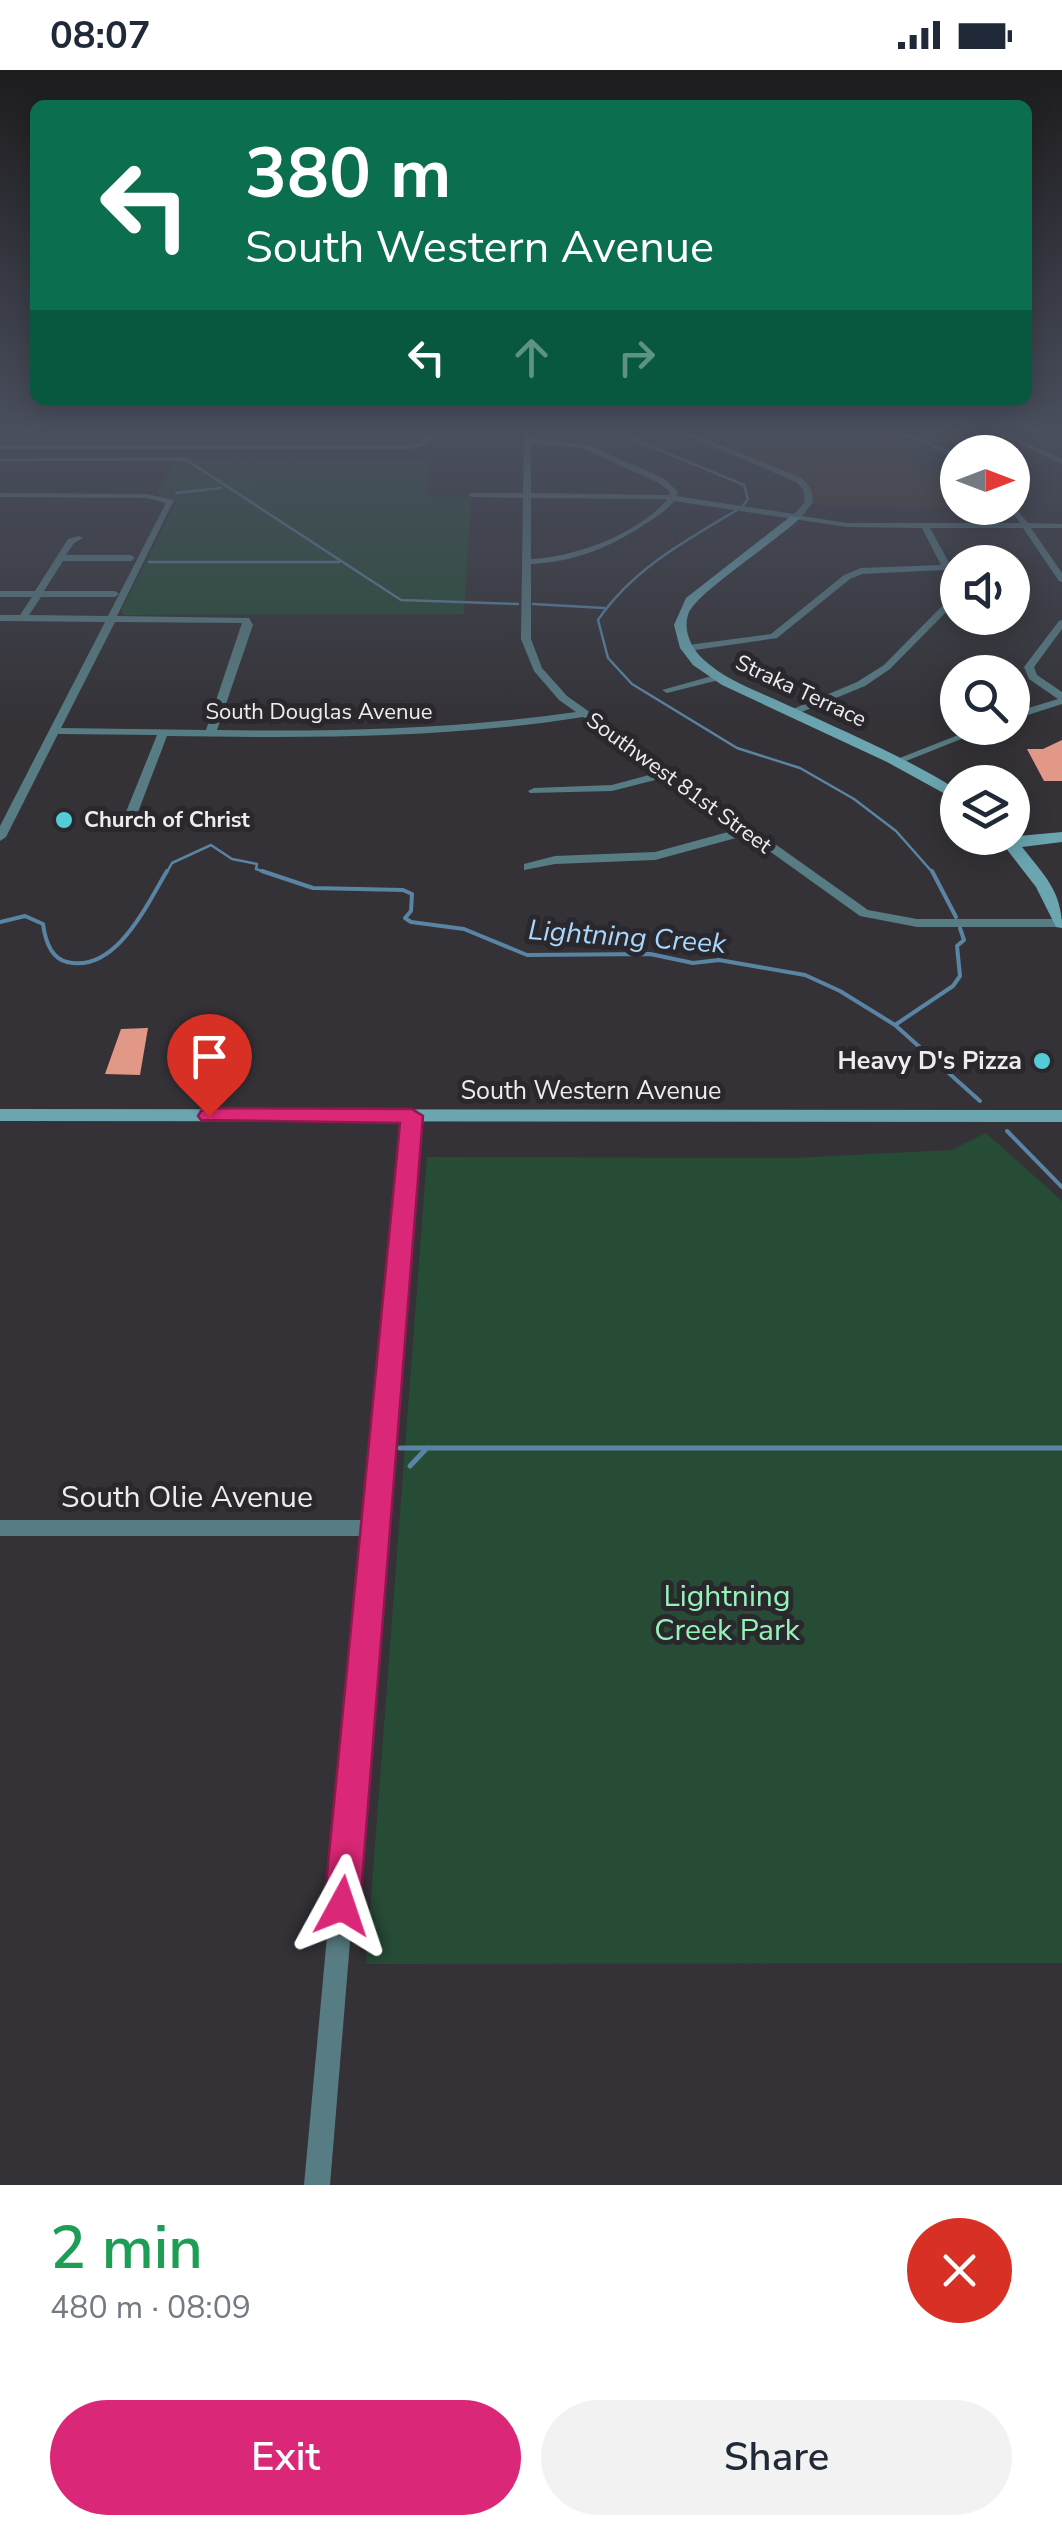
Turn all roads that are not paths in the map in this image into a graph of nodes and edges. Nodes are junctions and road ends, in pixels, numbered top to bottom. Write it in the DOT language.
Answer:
graph roads {
  1 [pos="158,529"];
  2 [pos="526,529"];
  3 [pos="629,529"];
  4 [pos="781,529"];
  5 [pos="927,529"];
  6 [pos="1028,529"];
  7 [pos="79,538"];
  8 [pos="940,553"];
  9 [pos="61,558"];
  10 [pos="131,558"];
  11 [pos="526,562"];
  12 [pos="940,567"];
  13 [pos="1062,578"];
  14 [pos="0,594"];
  15 [pos="39,594"];
  16 [pos="115,594"];
  17 [pos="940,611"];
  18 [pos="0,618"];
  19 [pos="23,618"];
  20 [pos="37,618"];
  21 [pos="113,618"];
  22 [pos="1062,622"];
  23 [pos="688,648"];
  24 [pos="719,677"];
  25 [pos="668,690"];
  26 [pos="1062,699"];
  27 [pos="1030,710"];
  28 [pos="792,713"];
  29 [pos="582,714"];
  30 [pos="164,731"];
  31 [pos="54,732"];
  32 [pos="210,732"];
  33 [pos="940,744"];
  34 [pos="897,760"];
  35 [pos="667,774"];
  36 [pos="940,786"];
  37 [pos="534,791"];
  38 [pos="132,812"];
  39 [pos="747,832"];
  40 [pos="0,837"];
  41 [pos="1062,837"];
  42 [pos="1030,839"];
  43 [pos="1020,855"];
  44 [pos="528,867"];
  45 [pos="1062,923"];
  46 [pos="0,1116"];
  47 [pos="412,1116"];
  48 [pos="1062,1116"];
  49 [pos="0,1528"];
  50 [pos="375,1528"];
  51 [pos="317,2185"];
  1 -- 21 [label="street"];
  2 -- 11 [label="street, Southwest 81st Street"];
  3 -- 11 [label="street"];
  4 -- 23 [label="street"];
  5 -- 8 [label="street"];
  6 -- 13 [label="street"];
  7 -- 9 [label="street"];
  9 -- 10 [label="street"];
  9 -- 15 [label="street"];
  11 -- 29 [label="street, Southwest 81st Street"];
  12 -- 23 [label="street"];
  14 -- 15 [label="street"];
  15 -- 16 [label="street"];
  15 -- 19 [label="street"];
  15 -- 20 [label="street"];
  17 -- 28 [label="street"];
  18 -- 19 [label="street"];
  19 -- 20 [label="street"];
  20 -- 21 [label="street"];
  21 -- 31 [label="street"];
  21 -- 32 [label="street"];
  22 -- 26 [label="street"];
  23 -- 24 [label="street, Straka Terrace"];
  24 -- 25 [label="street"];
  24 -- 28 [label="street, Straka Terrace"];
  26 -- 27 [label="street"];
  28 -- 34 [label="street, Straka Terrace"];
  29 -- 32 [label="street, South Douglas Avenue"];
  29 -- 35 [label="street, Southwest 81st Street"];
  30 -- 31 [label="street, South Douglas Avenue"];
  30 -- 32 [label="street, South Douglas Avenue"];
  30 -- 38 [label="street"];
  31 -- 40 [label="street"];
  33 -- 34 [label="street"];
  34 -- 36 [label="street, Straka Terrace"];
  35 -- 37 [label="street"];
  35 -- 39 [label="street, Southwest 81st Street"];
  39 -- 44 [label="street"];
  39 -- 45 [label="street, Southwest 81st Street"];
  41 -- 42 [label="street"];
  43 -- 45 [label="street"];
  46 -- 47 [label="street, South Western Avenue"];
  47 -- 48 [label="street, South Western Avenue"];
  47 -- 50 [label="street"];
  49 -- 50 [label="street, South Olie Avenue"];
  50 -- 51 [label="street"];
}
